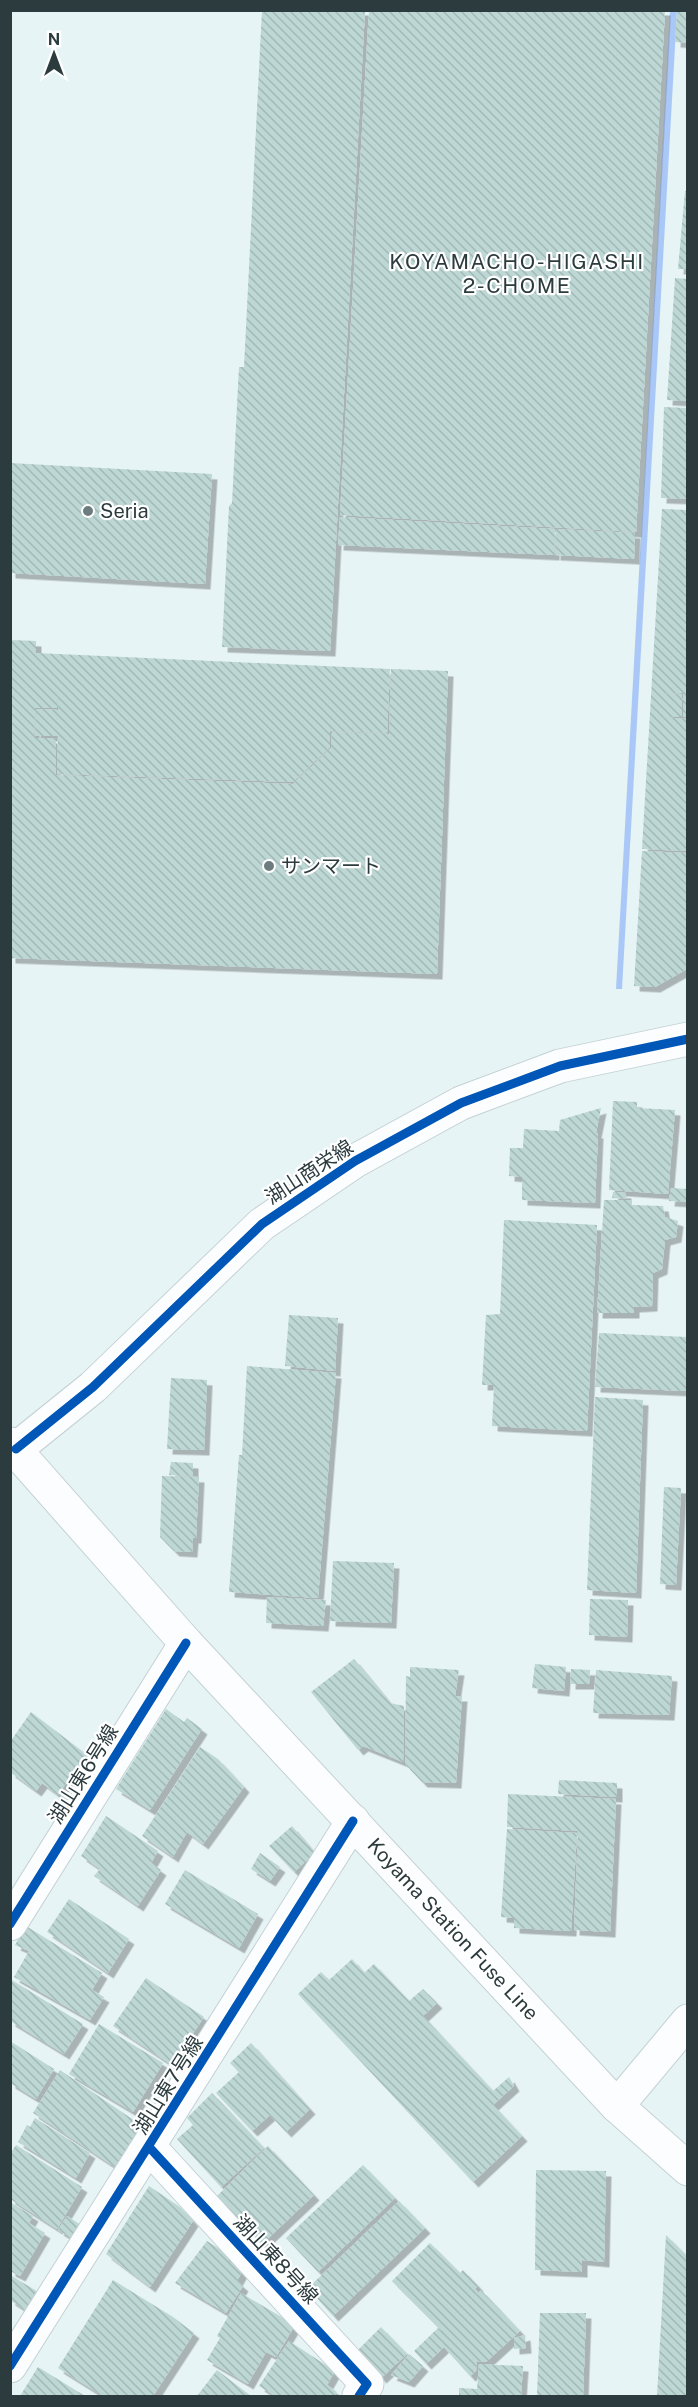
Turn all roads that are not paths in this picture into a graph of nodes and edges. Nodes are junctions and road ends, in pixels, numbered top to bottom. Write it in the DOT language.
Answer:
graph roads {
  1 [pos="687,1039"];
  2 [pos="12,1450"];
  3 [pos="186,1643"];
  4 [pos="353,1821"];
  5 [pos="10,1924"];
  6 [pos="687,2021"];
  7 [pos="617,2106"];
  8 [pos="150,2148"];
  9 [pos="687,2169"];
  10 [pos="10,2366"];
  11 [pos="358,2397"];
  1 -- 2 [label="street, 湖山商栄線"];
  2 -- 3 [label="street, Koyama Station Fuse Line"];
  3 -- 4 [label="street, Koyama Station Fuse Line"];
  3 -- 5 [label="street, 湖山東6号線"];
  4 -- 7 [label="street, Koyama Station Fuse Line"];
  4 -- 8 [label="street, 湖山東7号線"];
  6 -- 7 [label="street"];
  7 -- 9 [label="street, Koyama Station Fuse Line"];
  8 -- 10 [label="street, 湖山東7号線"];
  8 -- 11 [label="street, 湖山東8号線"];
}
